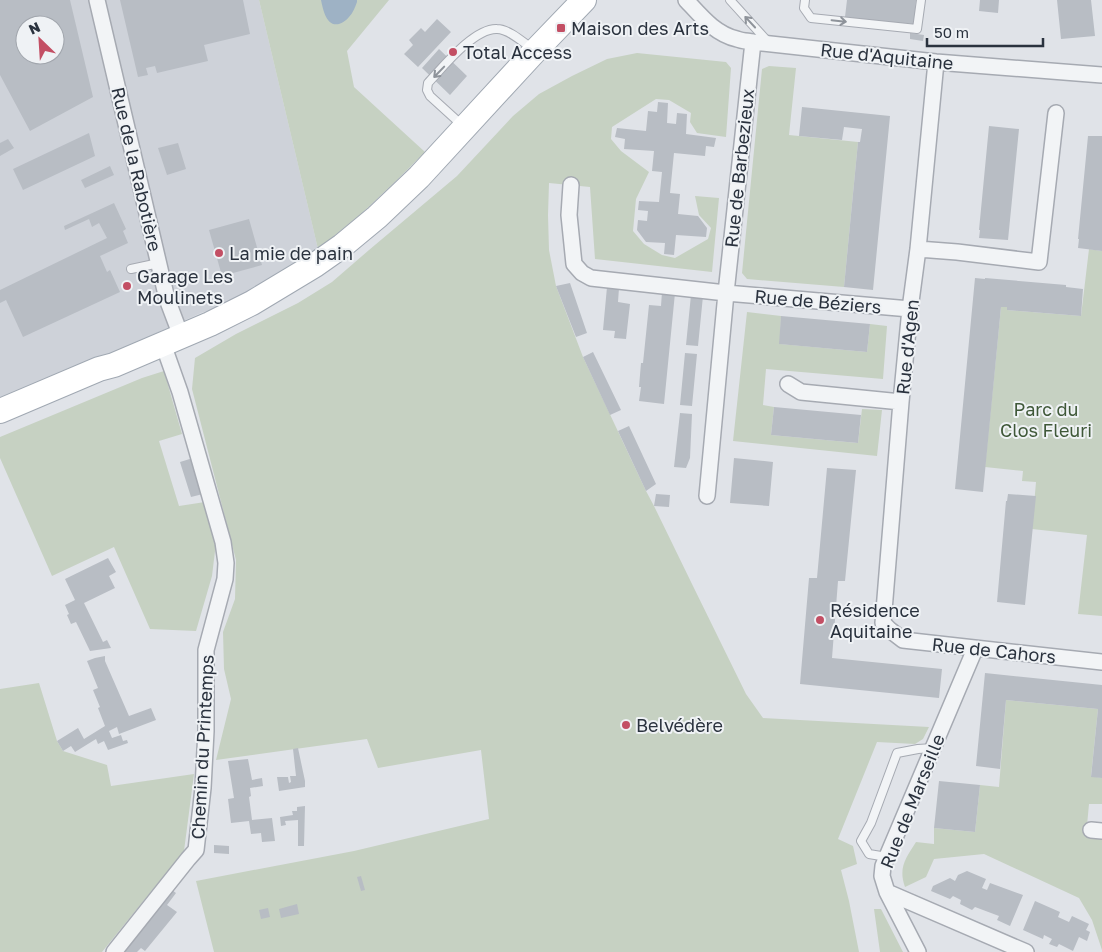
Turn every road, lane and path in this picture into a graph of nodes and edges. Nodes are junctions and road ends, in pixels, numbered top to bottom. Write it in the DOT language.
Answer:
graph roads {
  1 [pos="97,0"];
  2 [pos="584,0"];
  3 [pos="686,0"];
  4 [pos="730,0"];
  5 [pos="805,0"];
  6 [pos="921,0"];
  7 [pos="753,42"];
  8 [pos="770,44"];
  9 [pos="535,51"];
  10 [pos="936,62"];
  11 [pos="1102,75"];
  12 [pos="1056,113"];
  13 [pos="464,127"];
  14 [pos="570,185"];
  15 [pos="918,249"];
  16 [pos="159,263"];
  17 [pos="131,269"];
  18 [pos="726,293"];
  19 [pos="910,309"];
  20 [pos="172,340"];
  21 [pos="788,384"];
  22 [pos="901,402"];
  23 [pos="0,411"];
  24 [pos="707,496"];
  25 [pos="890,630"];
  26 [pos="975,649"];
  27 [pos="1102,662"];
  28 [pos="934,748"];
  29 [pos="887,857"];
  30 [pos="887,892"];
  31 [pos="114,952"];
  32 [pos="918,952"];
  33 [pos="1026,952"];
  1 -- 16 [label="street, Rue de la Rabotière"];
  2 -- 9 [label="main road"];
  3 -- 7 [label="street, Rue d'Aquitaine"];
  8 -- 4 [label="lane, one-way"];
  5 -- 6 [label="lane, one-way"];
  7 -- 8 [label="street, Rue d'Aquitaine"];
  7 -- 18 [label="street, Rue de Barbezieux"];
  8 -- 10 [label="street, Rue d'Aquitaine"];
  9 -- 13 [label="main road"];
  9 -- 13 [label="lane, one-way"];
  10 -- 11 [label="street, Rue d'Aquitaine"];
  10 -- 15 [label="street, Rue d'Agen"];
  12 -- 15 [label="street"];
  13 -- 20 [label="main road"];
  14 -- 18 [label="street, Rue de Béziers"];
  15 -- 19 [label="street, Rue d'Agen"];
  16 -- 17 [label="lane"];
  16 -- 20 [label="street, Rue de la Rabotière"];
  18 -- 19 [label="street, Rue de Béziers"];
  18 -- 24 [label="street, Rue de Barbezieux"];
  19 -- 22 [label="street, Rue d'Agen"];
  20 -- 23 [label="main road"];
  20 -- 31 [label="street, Chemin du Printemps"];
  21 -- 22 [label="street"];
  22 -- 25 [label="street, Rue d'Agen"];
  25 -- 26 [label="street, Rue de Cahors"];
  26 -- 27 [label="street, Rue de Cahors"];
  26 -- 28 [label="street, Rue de Marseille"];
  28 -- 29 [label="street, Rue de Marseille"];
  28 -- 29 [label="lane"];
  29 -- 30 [label="street, Rue de Marseille"];
  30 -- 32 [label="street, Rue de Marseille"];
  30 -- 33 [label="street"];
}
